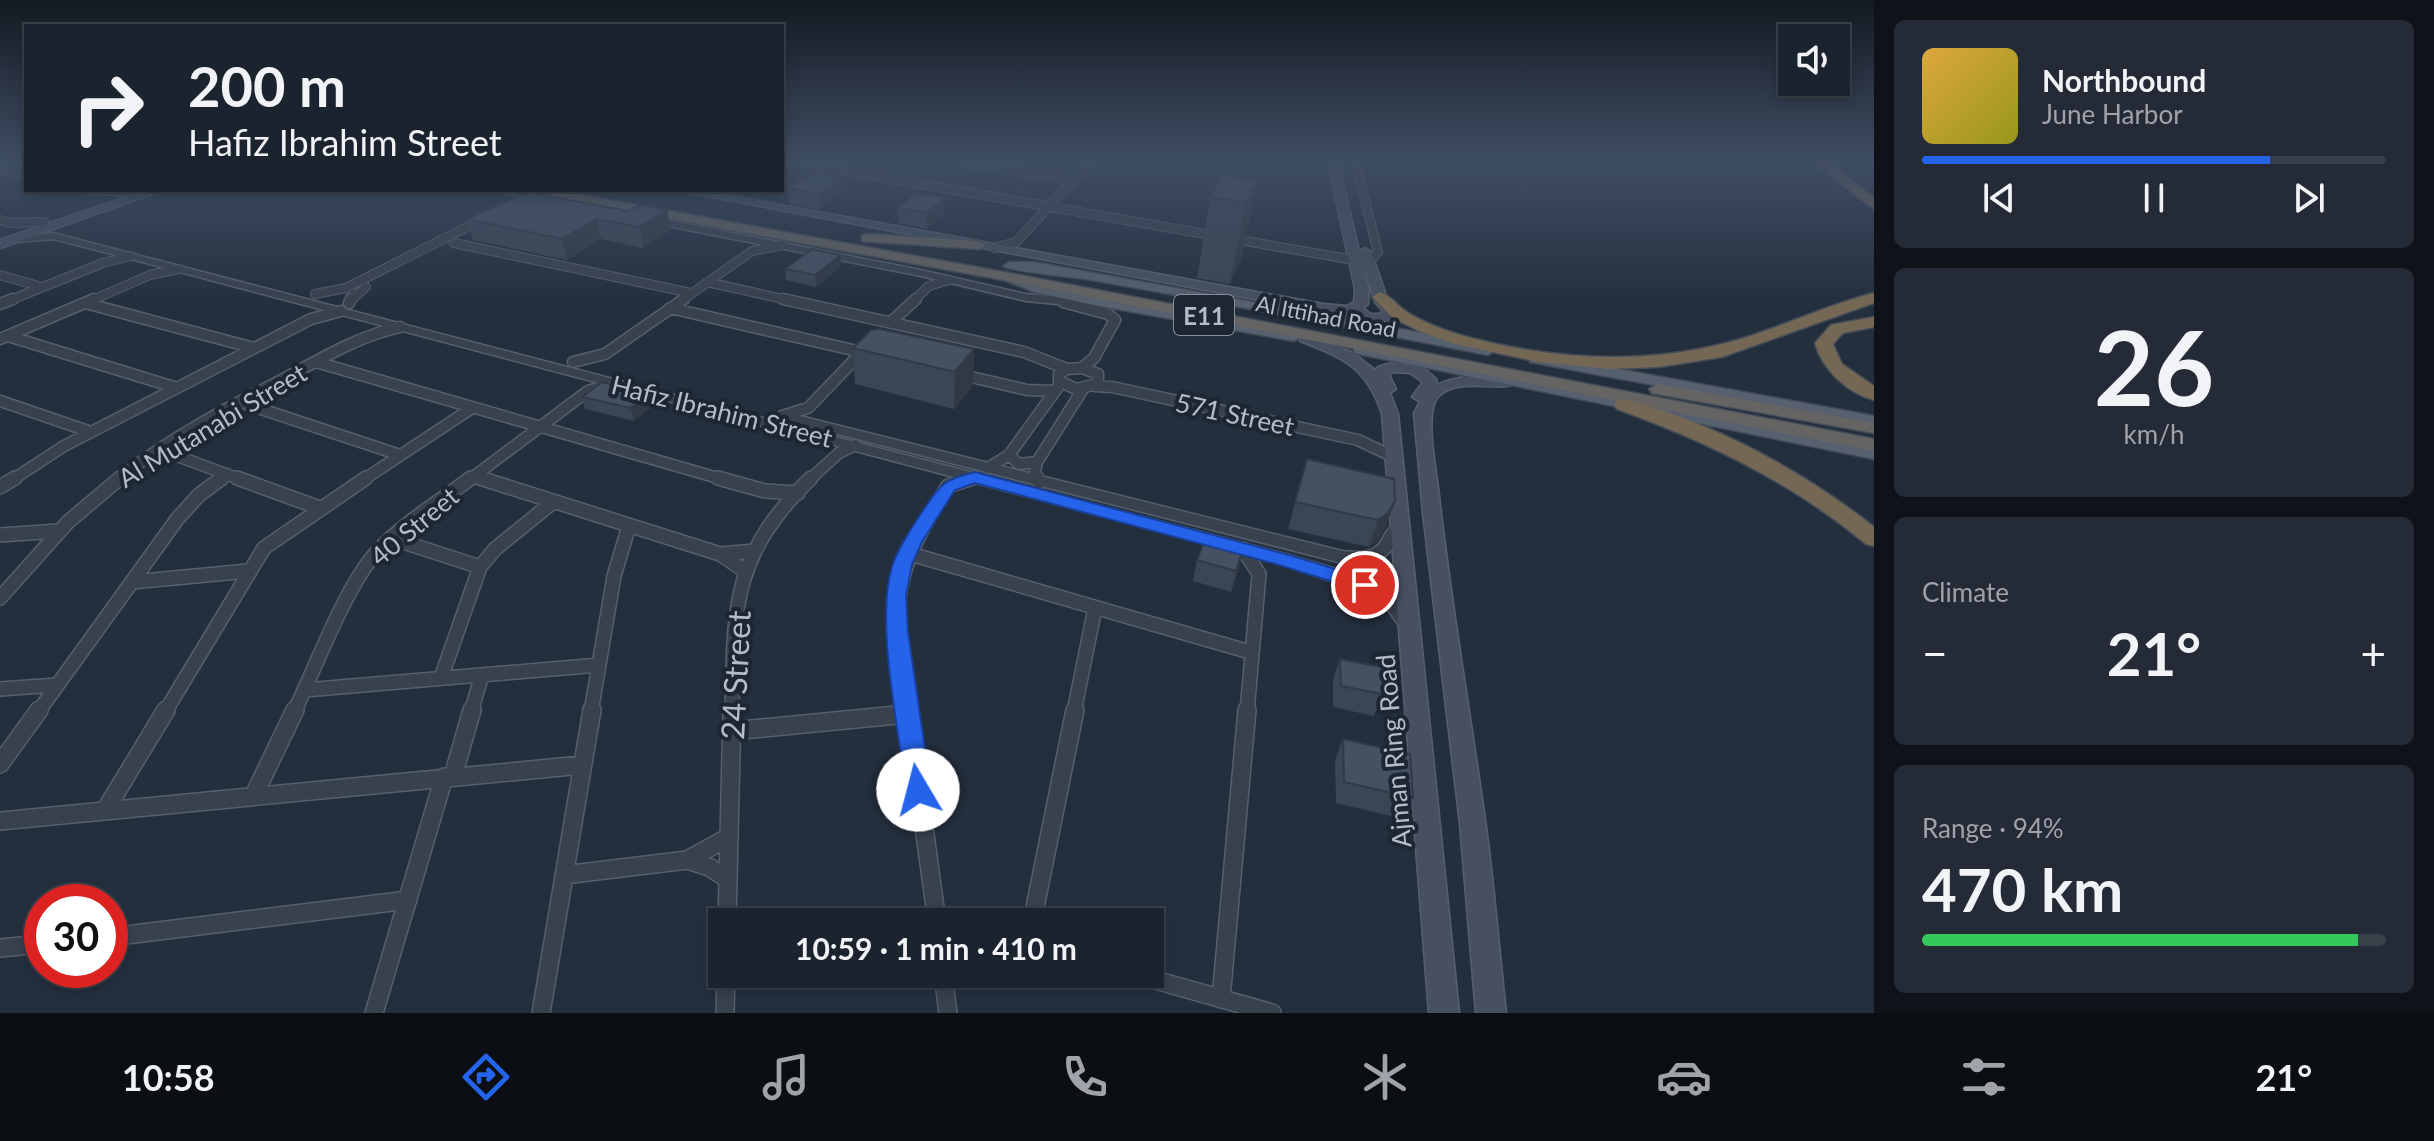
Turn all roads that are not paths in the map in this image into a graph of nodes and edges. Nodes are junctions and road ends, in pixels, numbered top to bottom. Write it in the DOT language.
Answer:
graph roads {
  1 [pos="74,209"];
  2 [pos="100,209"];
  3 [pos="607,209"];
  4 [pos="639,209"];
  5 [pos="641,209"];
  6 [pos="696,209"];
  7 [pos="786,209"];
  8 [pos="1047,209"];
  9 [pos="1075,209"];
  10 [pos="1343,209"];
  11 [pos="1349,209"];
  12 [pos="1367,209"];
  13 [pos="83,215"];
  14 [pos="0,220"];
  15 [pos="662,223"];
  16 [pos="68,229"];
  17 [pos="9,233"];
  18 [pos="53,236"];
  19 [pos="454,243"];
  20 [pos="0,244"];
  21 [pos="752,245"];
  22 [pos="869,246"];
  23 [pos="987,246"];
  24 [pos="1020,247"];
  25 [pos="116,252"];
  26 [pos="1353,254"];
  27 [pos="131,256"];
  28 [pos="103,263"];
  29 [pos="163,264"];
  30 [pos="1368,264"];
  31 [pos="178,269"];
  32 [pos="1010,271"];
  33 [pos="1125,272"];
  34 [pos="0,275"];
  35 [pos="150,275"];
  36 [pos="927,280"];
  37 [pos="707,282"];
  38 [pos="354,285"];
  39 [pos="42,287"];
  40 [pos="366,287"];
  41 [pos="1158,287"];
  42 [pos="691,293"];
  43 [pos="1874,298"];
  44 [pos="318,300"];
  45 [pos="1089,300"];
  46 [pos="1063,302"];
  47 [pos="85,303"];
  48 [pos="0,304"];
  49 [pos="1384,304"];
  50 [pos="345,307"];
  51 [pos="670,308"];
  52 [pos="1269,309"];
  53 [pos="1354,309"];
  54 [pos="311,319"];
  55 [pos="376,320"];
  56 [pos="891,322"];
  57 [pos="1874,322"];
  58 [pos="400,327"];
  59 [pos="367,334"];
  60 [pos="4,337"];
  61 [pos="1305,338"];
  62 [pos="1458,345"];
  63 [pos="254,348"];
  64 [pos="1727,348"];
  65 [pos="862,352"];
  66 [pos="605,354"];
  67 [pos="877,356"];
  68 [pos="316,362"];
  69 [pos="573,362"];
  70 [pos="1551,362"];
  71 [pos="1082,368"];
  72 [pos="1067,369"];
  73 [pos="952,373"];
  74 [pos="592,379"];
  75 [pos="1512,381"];
  76 [pos="1093,386"];
  77 [pos="1057,387"];
  78 [pos="177,388"];
  79 [pos="1027,390"];
  80 [pos="1874,394"];
  81 [pos="1045,401"];
  82 [pos="2,403"];
  83 [pos="243,403"];
  84 [pos="1624,405"];
  85 [pos="472,408"];
  86 [pos="1390,414"];
  87 [pos="810,416"];
  88 [pos="1874,421"];
  89 [pos="541,428"];
  90 [pos="1874,428"];
  91 [pos="1422,429"];
  92 [pos="91,432"];
  93 [pos="827,438"];
  94 [pos="1358,440"];
  95 [pos="855,445"];
  96 [pos="1874,445"];
  97 [pos="1393,447"];
  98 [pos="161,450"];
  99 [pos="1874,453"];
  100 [pos="400,455"];
  101 [pos="1009,455"];
  102 [pos="831,457"];
  103 [pos="1037,462"];
  104 [pos="944,469"];
  105 [pos="981,473"];
  106 [pos="227,474"];
  107 [pos="14,476"];
  108 [pos="475,476"];
  109 [pos="0,477"];
  110 [pos="1039,482"];
  111 [pos="948,486"];
  112 [pos="0,487"];
  113 [pos="765,491"];
  114 [pos="798,493"];
  115 [pos="553,502"];
  116 [pos="320,508"];
  117 [pos="786,508"];
  118 [pos="629,526"];
  119 [pos="1401,526"];
  120 [pos="58,531"];
  121 [pos="0,535"];
  122 [pos="391,538"];
  123 [pos="1874,539"];
  124 [pos="1243,549"];
  125 [pos="755,551"];
  126 [pos="1286,552"];
  127 [pos="907,553"];
  128 [pos="720,554"];
  129 [pos="1304,565"];
  130 [pos="480,567"];
  131 [pos="248,571"];
  132 [pos="745,571"];
  133 [pos="1259,574"];
  134 [pos="132,582"];
  135 [pos="0,598"];
  136 [pos="1095,608"];
  137 [pos="1410,627"];
  138 [pos="1250,652"];
  139 [pos="599,665"];
  140 [pos="482,675"];
  141 [pos="441,678"];
  142 [pos="57,685"];
  143 [pos="0,689"];
  144 [pos="305,690"];
  145 [pos="907,714"];
  146 [pos="732,731"];
  147 [pos="0,764"];
  148 [pos="582,765"];
  149 [pos="449,777"];
  150 [pos="254,795"];
  151 [pos="106,809"];
  152 [pos="0,821"];
  153 [pos="729,837"];
  154 [pos="687,860"];
  155 [pos="564,875"];
  156 [pos="728,879"];
  157 [pos="408,900"];
  158 [pos="727,908"];
  159 [pos="934,908"];
  160 [pos="1035,908"];
  161 [pos="128,935"];
  162 [pos="24,946"];
  163 [pos="0,948"];
  164 [pos="1164,983"];
  165 [pos="726,988"];
  166 [pos="945,988"];
  167 [pos="1221,999"];
  168 [pos="374,1013"];
  169 [pos="541,1013"];
  170 [pos="725,1013"];
  171 [pos="948,1013"];
  172 [pos="1272,1013"];
  173 [pos="1444,1013"];
  174 [pos="1491,1013"];
  1 -- 17 [label="main road"];
  2 -- 13 [label="main road"];
  3 -- 15 [label="street"];
  4 -- 15 [label="highway"];
  5 -- 22 [label="highway, Al Ittihad Road / E11"];
  6 -- 22 [label="highway, Al Ittihad Road / E11"];
  7 -- 23 [label="main road"];
  8 -- 24 [label="street"];
  9 -- 26 [label="street"];
  10 -- 26 [label="main road"];
  11 -- 30 [label="main road"];
  12 -- 30 [label="street"];
  13 -- 16 [label="street"];
  13 -- 17 [label="main road"];
  14 -- 17 [label="street"];
  15 -- 21 [label="street"];
  16 -- 18 [label="street"];
  16 -- 44 [label="street, Hafiz Ibrahim Street"];
  17 -- 18 [label="street, Hafiz Ibrahim Street"];
  17 -- 20 [label="main road"];
  18 -- 25 [label="street, Hafiz Ibrahim Street"];
  19 -- 38 [label="street"];
  19 -- 40 [label="street"];
  19 -- 42 [label="street"];
  21 -- 36 [label="street"];
  21 -- 37 [label="street"];
  22 -- 23 [label="highway"];
  22 -- 32 [label="highway, Al Ittihad Road / E11"];
  22 -- 36 [label="highway"];
  23 -- 24 [label="main road"];
  24 -- 33 [label="main road"];
  25 -- 27 [label="street, Hafiz Ibrahim Street"];
  25 -- 28 [label="street"];
  26 -- 53 [label="main road"];
  27 -- 28 [label="street"];
  27 -- 29 [label="street, Hafiz Ibrahim Street"];
  28 -- 39 [label="street"];
  29 -- 31 [label="street, Hafiz Ibrahim Street"];
  29 -- 35 [label="street"];
  30 -- 49 [label="main road"];
  31 -- 35 [label="street"];
  31 -- 44 [label="street, Hafiz Ibrahim Street"];
  32 -- 41 [label="main road"];
  32 -- 45 [label="main road"];
  32 -- 90 [label="highway, Al Ittihad Road / E11"];
  32 -- 96 [label="highway, Al Ittihad Road / E11"];
  33 -- 41 [label="main road"];
  33 -- 53 [label="main road"];
  34 -- 39 [label="street"];
  35 -- 47 [label="street"];
  36 -- 46 [label="street"];
  36 -- 56 [label="street"];
  37 -- 42 [label="street"];
  37 -- 56 [label="street"];
  38 -- 40 [label="street"];
  38 -- 44 [label="street"];
  39 -- 48 [label="street"];
  40 -- 50 [label="street"];
  41 -- 52 [label="main road"];
  42 -- 51 [label="street"];
  43 -- 64 [label="highway"];
  44 -- 50 [label="street, Hafiz Ibrahim Street"];
  44 -- 54 [label="street, Al Mutanabi Street"];
  45 -- 46 [label="street"];
  45 -- 61 [label="main road"];
  46 -- 71 [label="street"];
  47 -- 60 [label="street"];
  47 -- 63 [label="street"];
  49 -- 53 [label="main road"];
  49 -- 62 [label="main road"];
  49 -- 64 [label="highway"];
  50 -- 54 [label="street, Al Mutanabi Street"];
  50 -- 55 [label="street, Hafiz Ibrahim Street"];
  50 -- 69 [label="street, Hafiz Ibrahim Street"];
  51 -- 65 [label="street"];
  51 -- 66 [label="street"];
  52 -- 53 [label="main road"];
  52 -- 62 [label="main road"];
  54 -- 63 [label="street, Al Mutanabi Street"];
  55 -- 58 [label="street, Hafiz Ibrahim Street"];
  55 -- 59 [label="street, Al Mutanabi Street"];
  56 -- 72 [label="street"];
  57 -- 80 [label="highway"];
  58 -- 59 [label="street, Al Mutanabi Street"];
  58 -- 74 [label="street, Hafiz Ibrahim Street"];
  59 -- 68 [label="street, Al Mutanabi Street"];
  60 -- 78 [label="street"];
  61 -- 75 [label="main road"];
  61 -- 86 [label="main road, Ajman Ring Road"];
  62 -- 70 [label="main road"];
  63 -- 78 [label="street, Al Mutanabi Street"];
  64 -- 70 [label="highway"];
  65 -- 67 [label="street"];
  65 -- 87 [label="street"];
  66 -- 69 [label="street"];
  66 -- 74 [label="street"];
  68 -- 83 [label="street, Al Mutanabi Street"];
  68 -- 85 [label="street"];
  69 -- 74 [label="street, Hafiz Ibrahim Street"];
  70 -- 88 [label="main road"];
  71 -- 72 [label="street"];
  71 -- 76 [label="street"];
  72 -- 77 [label="street"];
  73 -- 79 [label="street"];
  74 -- 87 [label="street, Hafiz Ibrahim Street"];
  74 -- 89 [label="street, 40 Street"];
  74 -- 93 [label="street, Hafiz Ibrahim Street"];
  75 -- 84 [label="main road"];
  75 -- 91 [label="main road"];
  76 -- 77 [label="street, 571 Street"];
  76 -- 94 [label="street, 571 Street"];
  76 -- 103 [label="street"];
  77 -- 79 [label="street, 571 Street"];
  77 -- 81 [label="street"];
  78 -- 92 [label="street, Al Mutanabi Street"];
  79 -- 81 [label="street"];
  81 -- 101 [label="street"];
  82 -- 92 [label="street"];
  83 -- 98 [label="street, Al Mutanabi Street"];
  83 -- 100 [label="street"];
  84 -- 99 [label="main road"];
  84 -- 123 [label="highway"];
  85 -- 89 [label="street"];
  85 -- 100 [label="street"];
  86 -- 91 [label="main road"];
  86 -- 97 [label="main road, Ajman Ring Road"];
  87 -- 105 [label="street, Hafiz Ibrahim Street"];
  89 -- 108 [label="street, 40 Street"];
  89 -- 113 [label="street"];
  91 -- 174 [label="main road"];
  92 -- 107 [label="street, Al Mutanabi Street"];
  93 -- 95 [label="street, Hafiz Ibrahim Street"];
  93 -- 102 [label="street"];
  94 -- 97 [label="street, 571 Street"];
  94 -- 97 [label="street, 571 Street"];
  95 -- 102 [label="street, 24 Street"];
  95 -- 104 [label="street, Hafiz Ibrahim Street"];
  97 -- 119 [label="main road, Ajman Ring Road"];
  98 -- 106 [label="street"];
  98 -- 120 [label="street, Al Mutanabi Street"];
  100 -- 116 [label="street"];
  101 -- 103 [label="street"];
  101 -- 105 [label="street"];
  102 -- 114 [label="street, 24 Street"];
  103 -- 110 [label="street"];
  104 -- 105 [label="street, Hafiz Ibrahim Street"];
  104 -- 111 [label="street"];
  105 -- 110 [label="street, Hafiz Ibrahim Street"];
  105 -- 111 [label="street"];
  105 -- 124 [label="street, Hafiz Ibrahim Street"];
  106 -- 116 [label="street"];
  106 -- 134 [label="street"];
  107 -- 109 [label="street"];
  107 -- 112 [label="street, Al Mutanabi Street"];
  108 -- 115 [label="street"];
  108 -- 122 [label="street, 40 Street"];
  110 -- 126 [label="street, Hafiz Ibrahim Street"];
  111 -- 127 [label="street"];
  113 -- 114 [label="street"];
  113 -- 117 [label="street"];
  114 -- 117 [label="street, 24 Street"];
  115 -- 118 [label="street"];
  115 -- 130 [label="street"];
  116 -- 131 [label="street"];
  117 -- 125 [label="street, 24 Street"];
  118 -- 128 [label="street"];
  118 -- 139 [label="street"];
  119 -- 126 [label="street, Hafiz Ibrahim Street"];
  119 -- 137 [label="main road, Ajman Ring Road"];
  120 -- 121 [label="street"];
  120 -- 135 [label="street, Al Mutanabi Street"];
  122 -- 130 [label="street"];
  122 -- 144 [label="street, 40 Street"];
  124 -- 126 [label="street, Hafiz Ibrahim Street"];
  124 -- 133 [label="street"];
  125 -- 128 [label="street"];
  125 -- 132 [label="street, 24 Street"];
  126 -- 129 [label="street, Hafiz Ibrahim Street"];
  126 -- 129 [label="street"];
  126 -- 133 [label="street"];
  127 -- 136 [label="street"];
  127 -- 145 [label="street"];
  128 -- 132 [label="street"];
  129 -- 137 [label="street, Hafiz Ibrahim Street"];
  130 -- 141 [label="street"];
  131 -- 134 [label="street"];
  131 -- 151 [label="street"];
  132 -- 146 [label="street, 24 Street"];
  133 -- 138 [label="street"];
  134 -- 142 [label="street"];
  136 -- 138 [label="street"];
  136 -- 160 [label="street"];
  137 -- 173 [label="main road, Ajman Ring Road"];
  138 -- 167 [label="street"];
  139 -- 140 [label="street"];
  139 -- 148 [label="street"];
  140 -- 141 [label="street"];
  140 -- 149 [label="street"];
  141 -- 144 [label="street"];
  142 -- 143 [label="street"];
  142 -- 147 [label="street"];
  144 -- 150 [label="street, 40 Street"];
  145 -- 146 [label="street"];
  145 -- 159 [label="street"];
  146 -- 153 [label="street, 24 Street"];
  148 -- 149 [label="street"];
  148 -- 155 [label="street"];
  149 -- 150 [label="street"];
  149 -- 157 [label="street"];
  150 -- 151 [label="street"];
  151 -- 152 [label="street"];
  153 -- 154 [label="street"];
  153 -- 156 [label="street, 24 Street"];
  154 -- 155 [label="street"];
  154 -- 156 [label="street"];
  155 -- 169 [label="street"];
  156 -- 158 [label="street, 24 Street"];
  157 -- 161 [label="street"];
  157 -- 168 [label="street"];
  162 -- 163 [label="street"];
  164 -- 167 [label="street"];
  165 -- 170 [label="street"];
  166 -- 171 [label="street"];
  167 -- 172 [label="street"];
}
